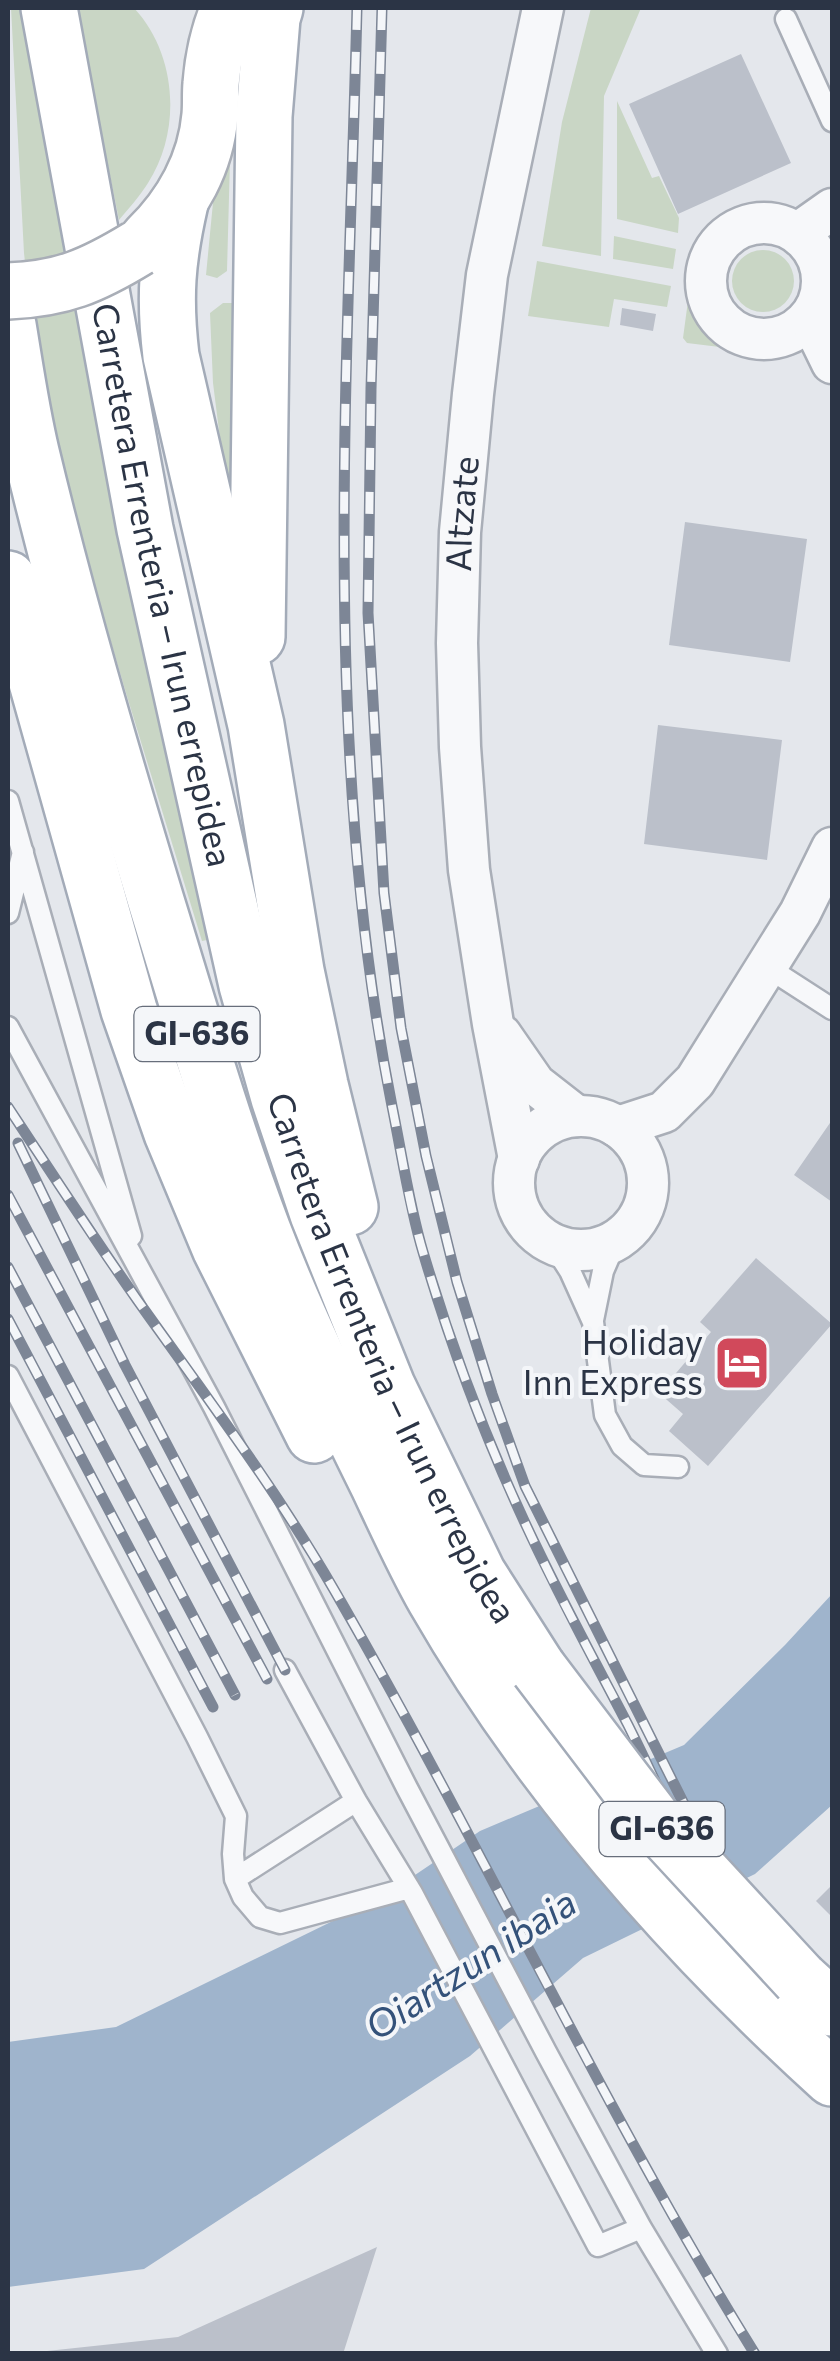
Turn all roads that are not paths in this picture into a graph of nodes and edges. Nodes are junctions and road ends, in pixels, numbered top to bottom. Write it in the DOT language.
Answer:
graph roads {
  1 [pos="50,8"];
  2 [pos="184,8"];
  3 [pos="229,8"];
  4 [pos="275,8"];
  5 [pos="544,8"];
  6 [pos="786,19"];
  7 [pos="210,85"];
  8 [pos="832,120"];
  9 [pos="180,204"];
  10 [pos="832,209"];
  11 [pos="798,233"];
  12 [pos="8,291"];
  13 [pos="810,318"];
  14 [pos="8,325"];
  15 [pos="832,362"];
  16 [pos="8,579"];
  17 [pos="256,725"];
  18 [pos="8,801"];
  19 [pos="832,848"];
  20 [pos="23,851"];
  21 [pos="8,913"];
  22 [pos="767,967"];
  23 [pos="832,1009"];
  24 [pos="493,1024"];
  25 [pos="8,1027"];
  26 [pos="664,1112"];
  27 [pos="576,1116"];
  28 [pos="618,1127"];
  29 [pos="519,1159"];
  30 [pos="648,1184"];
  31 [pos="616,1240"];
  32 [pos="552,1244"];
  33 [pos="141,1272"];
  34 [pos="593,1322"];
  35 [pos="8,1376"];
  36 [pos="387,1386"];
  37 [pos="678,1467"];
  38 [pos="434,1597"];
  39 [pos="286,1670"];
  40 [pos="518,1684"];
  41 [pos="356,1801"];
  42 [pos="235,1879"];
  43 [pos="410,1891"];
  44 [pos="799,2001"];
  45 [pos="832,2078"];
  46 [pos="642,2228"];
  47 [pos="716,2354"];
  1 -- 36 [label="main road, Carretera Errenteria – Irun errepidea / GI-636"];
  2 -- 7 [label="main road"];
  3 -- 7 [label="main road"];
  4 -- 17 [label="main road"];
  5 -- 24 [label="street, Altzate"];
  6 -- 8 [label="lane"];
  7 -- 9 [label="main road"];
  9 -- 12 [label="main road, bridge"];
  9 -- 17 [label="main road"];
  10 -- 11 [label="street"];
  11 -- 13 [label="street"];
  11 -- 13 [label="street"];
  13 -- 15 [label="street"];
  14 -- 38 [label="main road, Carretera Errenteria – Irun errepidea / GI-636"];
  16 -- 38 [label="main road"];
  17 -- 36 [label="main road"];
  18 -- 20 [label="lane"];
  19 -- 22 [label="street"];
  20 -- 21 [label="lane"];
  20 -- 33 [label="lane"];
  22 -- 23 [label="lane"];
  22 -- 26 [label="street"];
  24 -- 27 [label="street, Altzate"];
  24 -- 29 [label="street, Altzate"];
  25 -- 33 [label="lane"];
  26 -- 28 [label="street"];
  26 -- 30 [label="street"];
  27 -- 28 [label="street"];
  27 -- 29 [label="street"];
  28 -- 30 [label="street"];
  29 -- 32 [label="street"];
  30 -- 31 [label="street"];
  31 -- 32 [label="street"];
  31 -- 34 [label="lane"];
  32 -- 34 [label="lane"];
  33 -- 46 [label="lane"];
  34 -- 37 [label="lane"];
  35 -- 42 [label="lane"];
  36 -- 40 [label="main road, Carretera Errenteria – Irun errepidea / GI-636"];
  38 -- 40 [label="main road, Carretera Errenteria – Irun errepidea / GI-636"];
  39 -- 41 [label="lane"];
  40 -- 44 [label="main road, Carretera Errenteria – Irun errepidea / GI-636, bridge"];
  41 -- 42 [label="lane"];
  41 -- 43 [label="lane"];
  42 -- 43 [label="lane"];
  43 -- 46 [label="lane"];
  44 -- 45 [label="main road, Carretera Errenteria – Irun errepidea / GI-636"];
  46 -- 47 [label="lane"];
}
